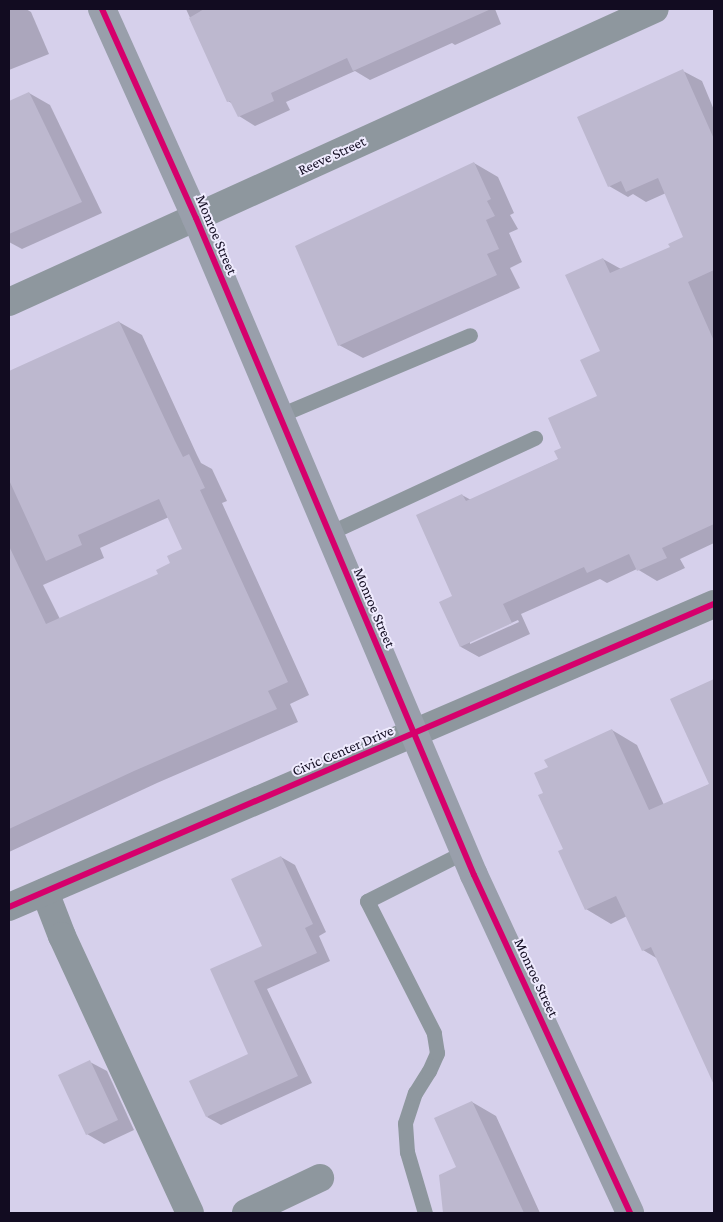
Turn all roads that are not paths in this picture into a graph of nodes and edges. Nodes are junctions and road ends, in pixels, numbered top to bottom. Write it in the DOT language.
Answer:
graph roads {
  1 [pos="102,9"];
  2 [pos="655,9"];
  3 [pos="196,218"];
  4 [pos="9,302"];
  5 [pos="470,335"];
  6 [pos="280,415"];
  7 [pos="535,438"];
  8 [pos="328,533"];
  9 [pos="714,604"];
  10 [pos="413,734"];
  11 [pos="464,852"];
  12 [pos="45,892"];
  13 [pos="9,907"];
  14 [pos="320,1178"];
  15 [pos="190,1213"];
  16 [pos="246,1213"];
  17 [pos="425,1213"];
  18 [pos="630,1213"];
  1 -- 3 [label="main road, Monroe Street"];
  2 -- 3 [label="street, Reeve Street"];
  3 -- 4 [label="street, Reeve Street"];
  3 -- 6 [label="main road, Monroe Street"];
  5 -- 6 [label="lane"];
  6 -- 8 [label="main road, Monroe Street"];
  7 -- 8 [label="lane"];
  8 -- 10 [label="main road, Monroe Street"];
  9 -- 10 [label="street, Civic Center Drive"];
  10 -- 11 [label="main road, Monroe Street"];
  10 -- 12 [label="street, Civic Center Drive"];
  11 -- 17 [label="lane"];
  11 -- 18 [label="main road, Monroe Street"];
  12 -- 13 [label="street, Civic Center Drive"];
  12 -- 15 [label="street"];
  14 -- 16 [label="street"];
}
